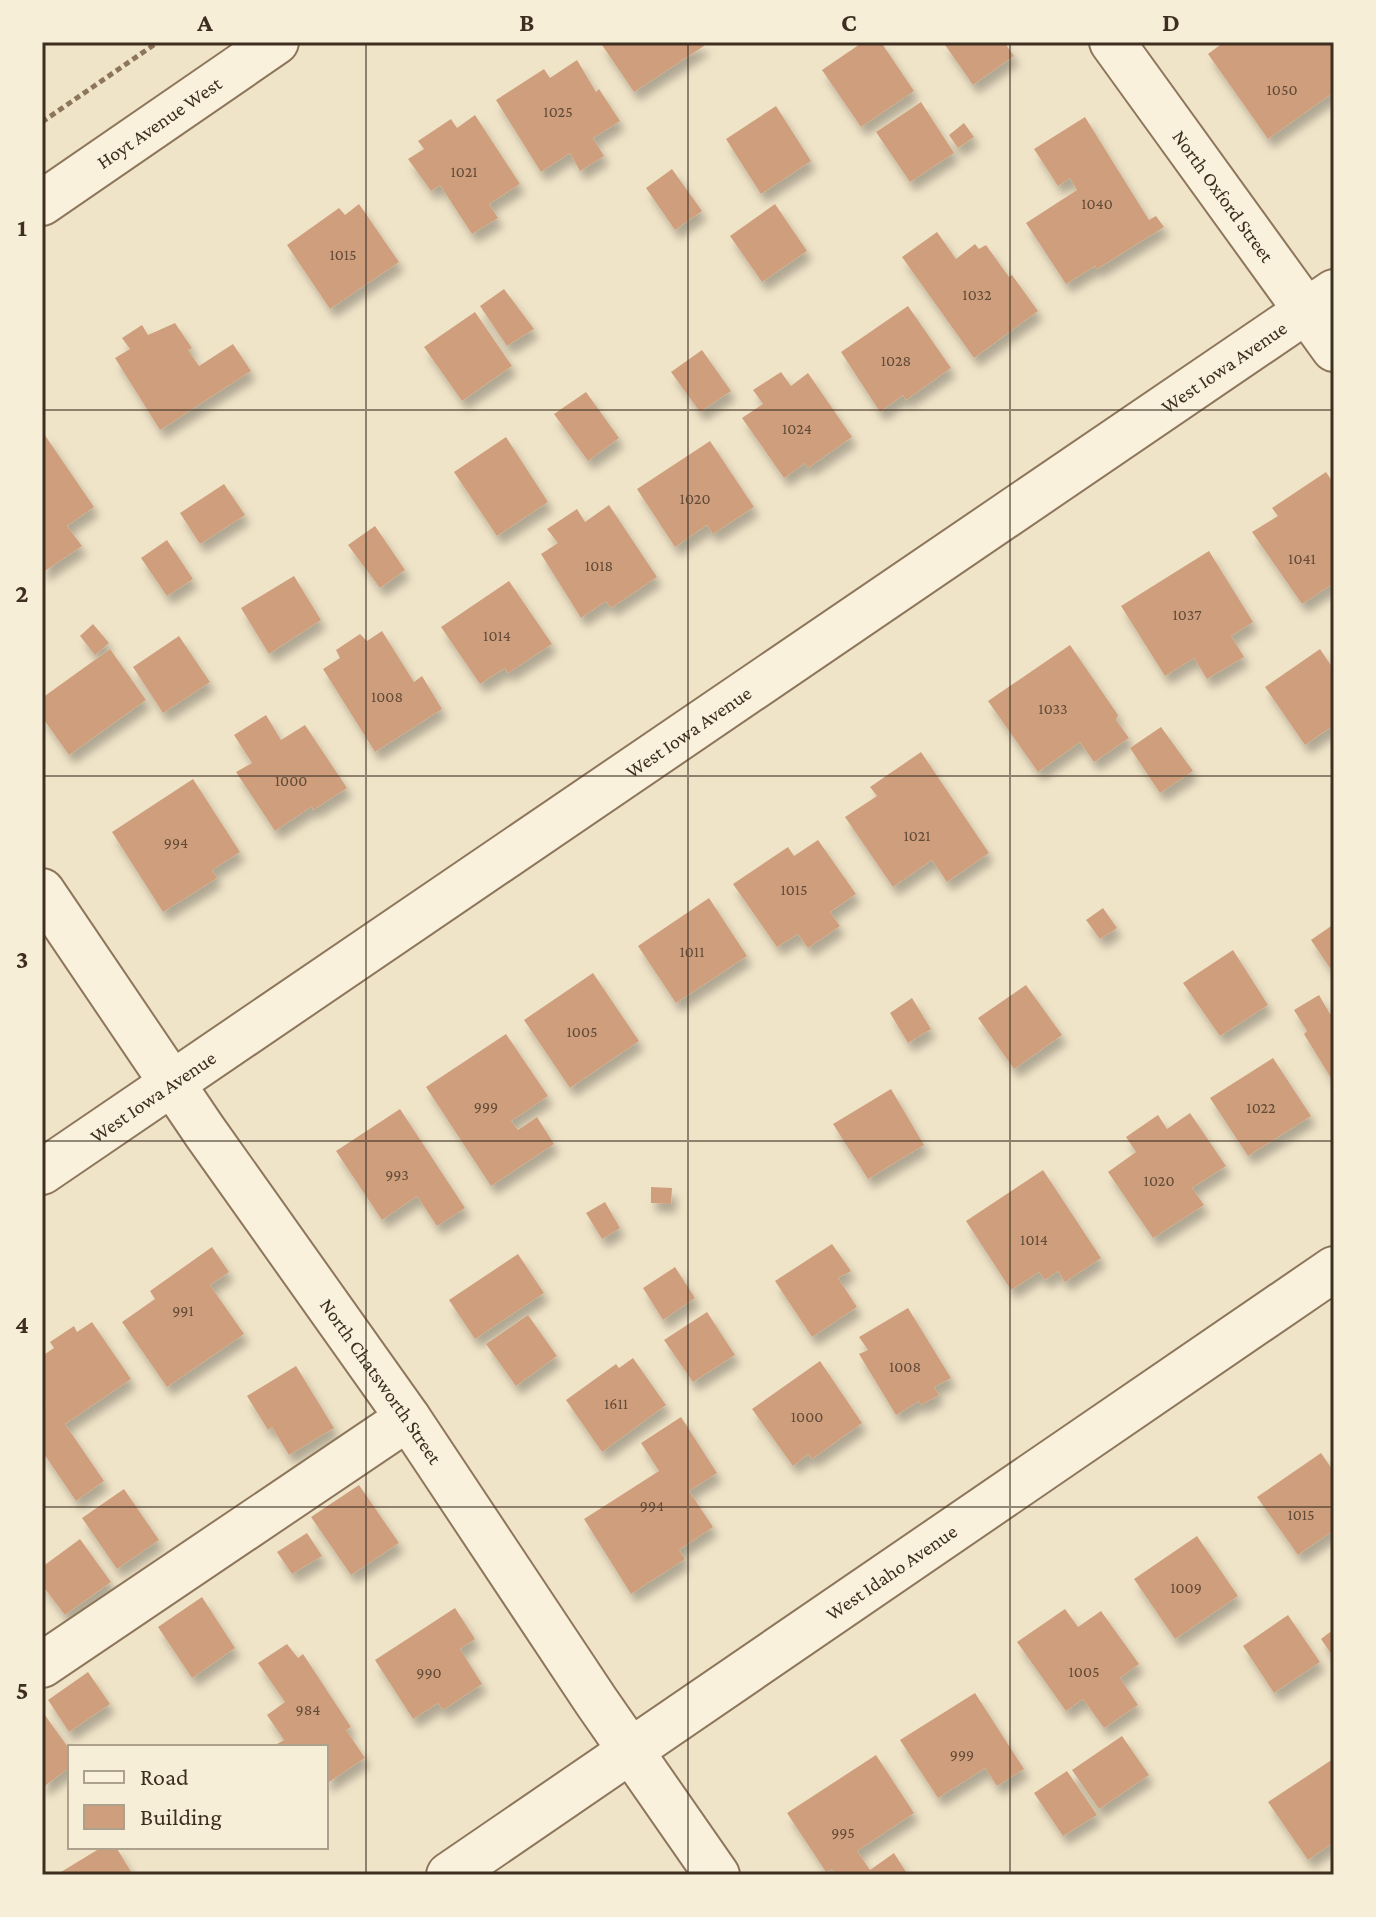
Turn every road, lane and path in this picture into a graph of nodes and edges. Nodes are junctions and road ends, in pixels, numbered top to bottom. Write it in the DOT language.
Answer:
graph roads {
  1 [pos="158,42"];
  2 [pos="276,42"];
  3 [pos="1112,42"];
  4 [pos="42,122"];
  5 [pos="42,203"];
  6 [pos="1321,301"];
  7 [pos="1334,349"];
  8 [pos="42,891"];
  9 [pos="172,1083"];
  10 [pos="42,1172"];
  11 [pos="1334,1269"];
  12 [pos="408,1418"];
  13 [pos="42,1665"];
  14 [pos="631,1751"];
  15 [pos="449,1875"];
  16 [pos="717,1875"];
  1 -- 4 [label="path"];
  2 -- 5 [label="street, Hoyt Avenue West"];
  3 -- 6 [label="street, North Oxford Street"];
  6 -- 7 [label="street, North Oxford Street"];
  6 -- 9 [label="street, West Iowa Avenue"];
  8 -- 9 [label="street, North Chatsworth Street"];
  9 -- 10 [label="street, West Iowa Avenue"];
  9 -- 12 [label="street, North Chatsworth Street"];
  11 -- 14 [label="street, West Idaho Avenue"];
  12 -- 13 [label="street"];
  12 -- 14 [label="street, North Chatsworth Street"];
  14 -- 15 [label="street, West Idaho Avenue"];
  14 -- 16 [label="street, North Chatsworth Street"];
}
